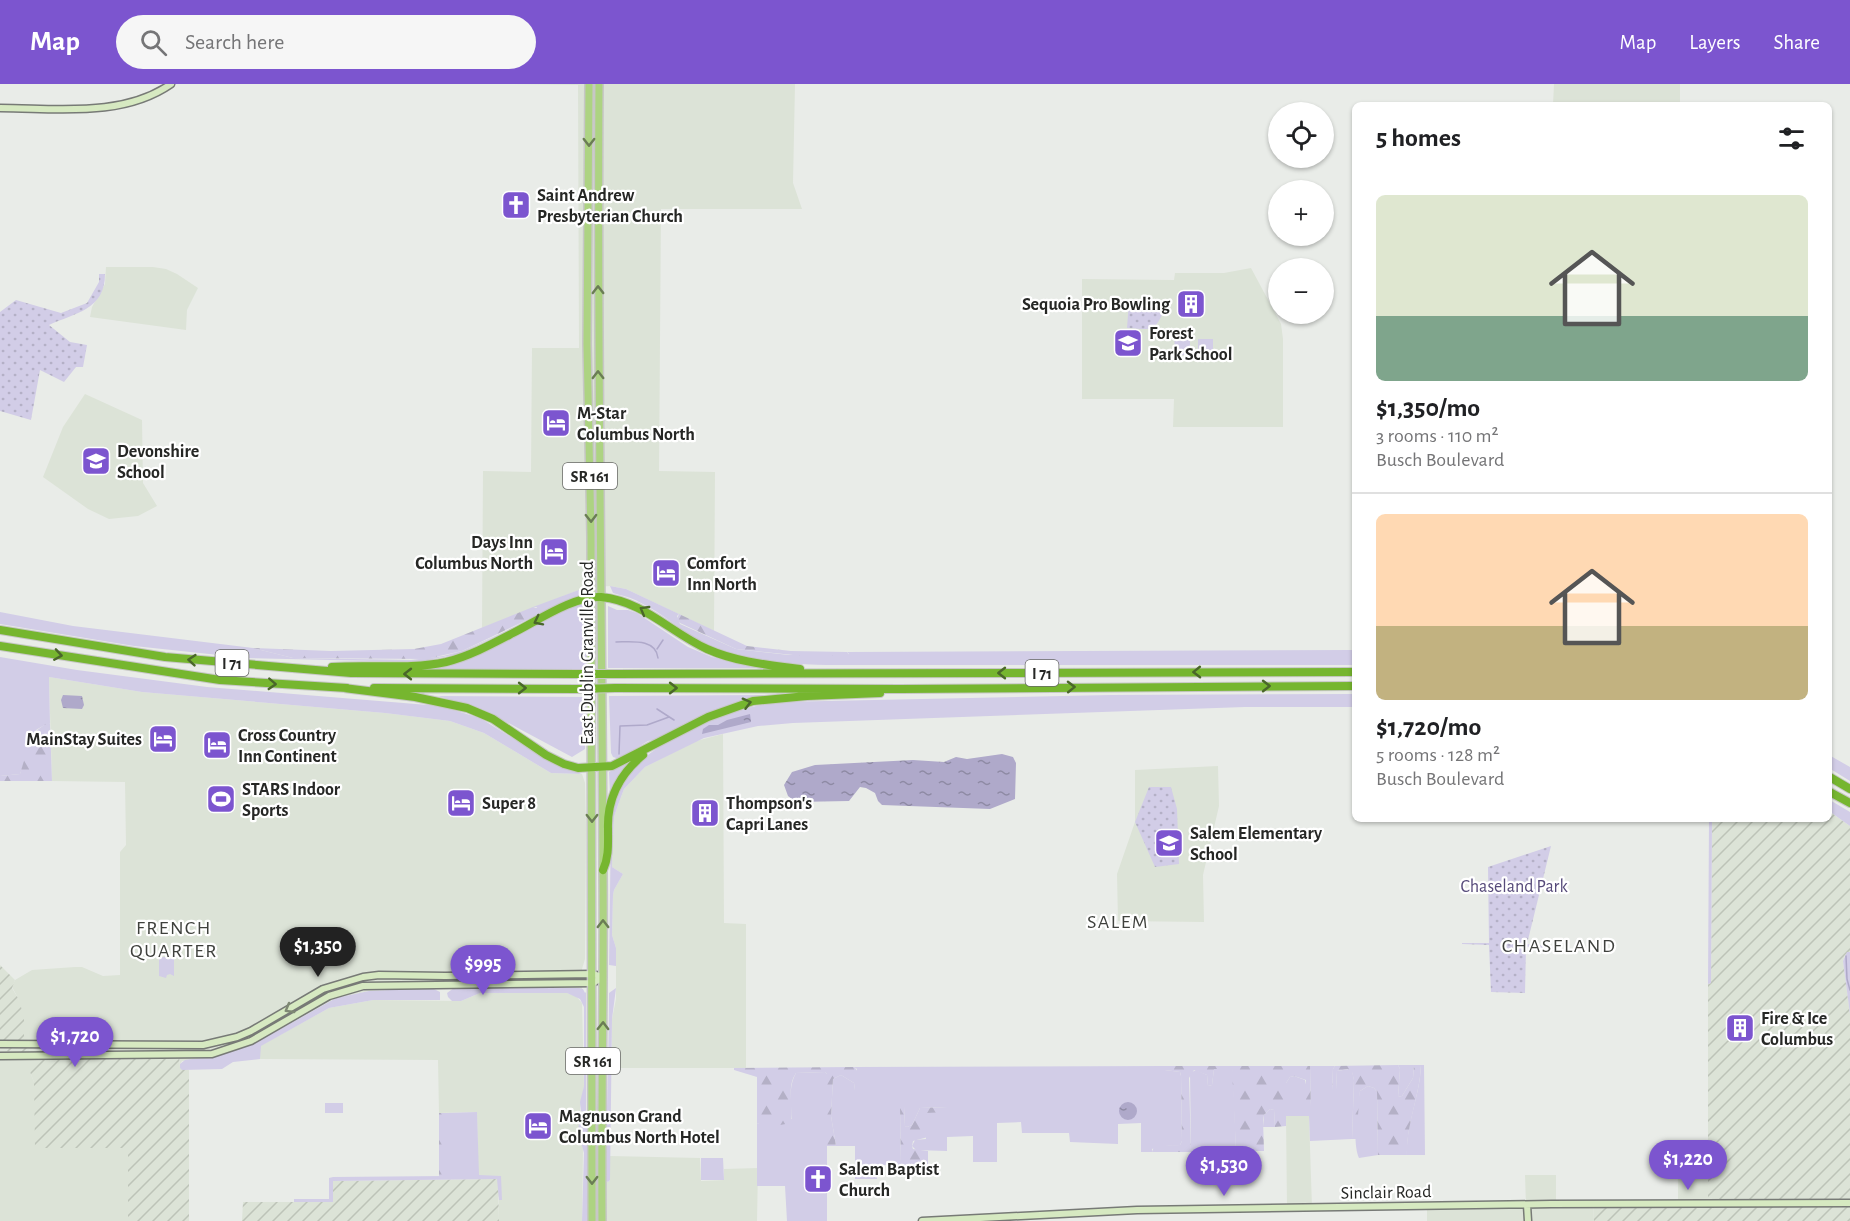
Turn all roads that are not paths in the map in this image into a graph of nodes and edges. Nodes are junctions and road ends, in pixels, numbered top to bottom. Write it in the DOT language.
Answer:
graph roads {
  1 [pos="171,84"];
  2 [pos="589,84"];
  3 [pos="599,84"];
  4 [pos="0,108"];
  5 [pos="601,597"];
  6 [pos="591,598"];
  7 [pos="0,630"];
  8 [pos="0,646"];
  9 [pos="310,670"];
  10 [pos="1352,672"];
  11 [pos="828,673"];
  12 [pos="1352,686"];
  13 [pos="344,688"];
  14 [pos="928,689"];
  15 [pos="653,746"];
  16 [pos="591,768"];
  17 [pos="602,768"];
  18 [pos="1832,778"];
  19 [pos="1850,789"];
  20 [pos="1832,793"];
  21 [pos="1850,803"];
  22 [pos="603,870"];
  23 [pos="593,974"];
  24 [pos="603,977"];
  25 [pos="593,983"];
  26 [pos="0,1044"];
  27 [pos="0,1056"];
  28 [pos="1850,1203"];
  29 [pos="1527,1205"];
  30 [pos="592,1221"];
  31 [pos="602,1221"];
  32 [pos="922,1221"];
  33 [pos="1528,1221"];
  1 -- 4 [label="main road"];
  2 -- 6 [label="main road, East Dublin Granville Road / SR 161, one-way"];
  5 -- 3 [label="main road, East Dublin Granville Road / SR 161, one-way"];
  5 -- 6 [label="highway"];
  11 -- 5 [label="highway, one-way"];
  5 -- 17 [label="main road, East Dublin Granville Road / SR 161"];
  6 -- 9 [label="highway, one-way"];
  6 -- 16 [label="main road, East Dublin Granville Road / SR 161"];
  9 -- 7 [label="highway, I 71, one-way"];
  8 -- 13 [label="highway, I 71, one-way"];
  11 -- 9 [label="highway, I 71, one-way, bridge"];
  10 -- 11 [label="highway, I 71, one-way"];
  14 -- 12 [label="highway, I 71, one-way"];
  13 -- 14 [label="highway, I 71, one-way, bridge"];
  13 -- 16 [label="highway"];
  15 -- 14 [label="highway, one-way"];
  15 -- 17 [label="highway"];
  15 -- 22 [label="highway"];
  16 -- 17 [label="highway"];
  16 -- 23 [label="main road, East Dublin Granville Road / SR 161, one-way"];
  17 -- 22 [label="main road, East Dublin Granville Road / SR 161"];
  18 -- 19 [label="highway"];
  20 -- 21 [label="highway"];
  24 -- 22 [label="main road, East Dublin Granville Road / SR 161, one-way"];
  23 -- 24 [label="main road"];
  23 -- 25 [label="main road, East Dublin Granville Road / SR 161"];
  23 -- 26 [label="main road, one-way"];
  24 -- 25 [label="main road"];
  31 -- 24 [label="main road, East Dublin Granville Road / SR 161, one-way"];
  25 -- 27 [label="main road"];
  25 -- 30 [label="main road, East Dublin Granville Road / SR 161, one-way"];
  28 -- 29 [label="main road, Sinclair Road"];
  29 -- 32 [label="main road, Sinclair Road"];
  29 -- 33 [label="main road"];
}
